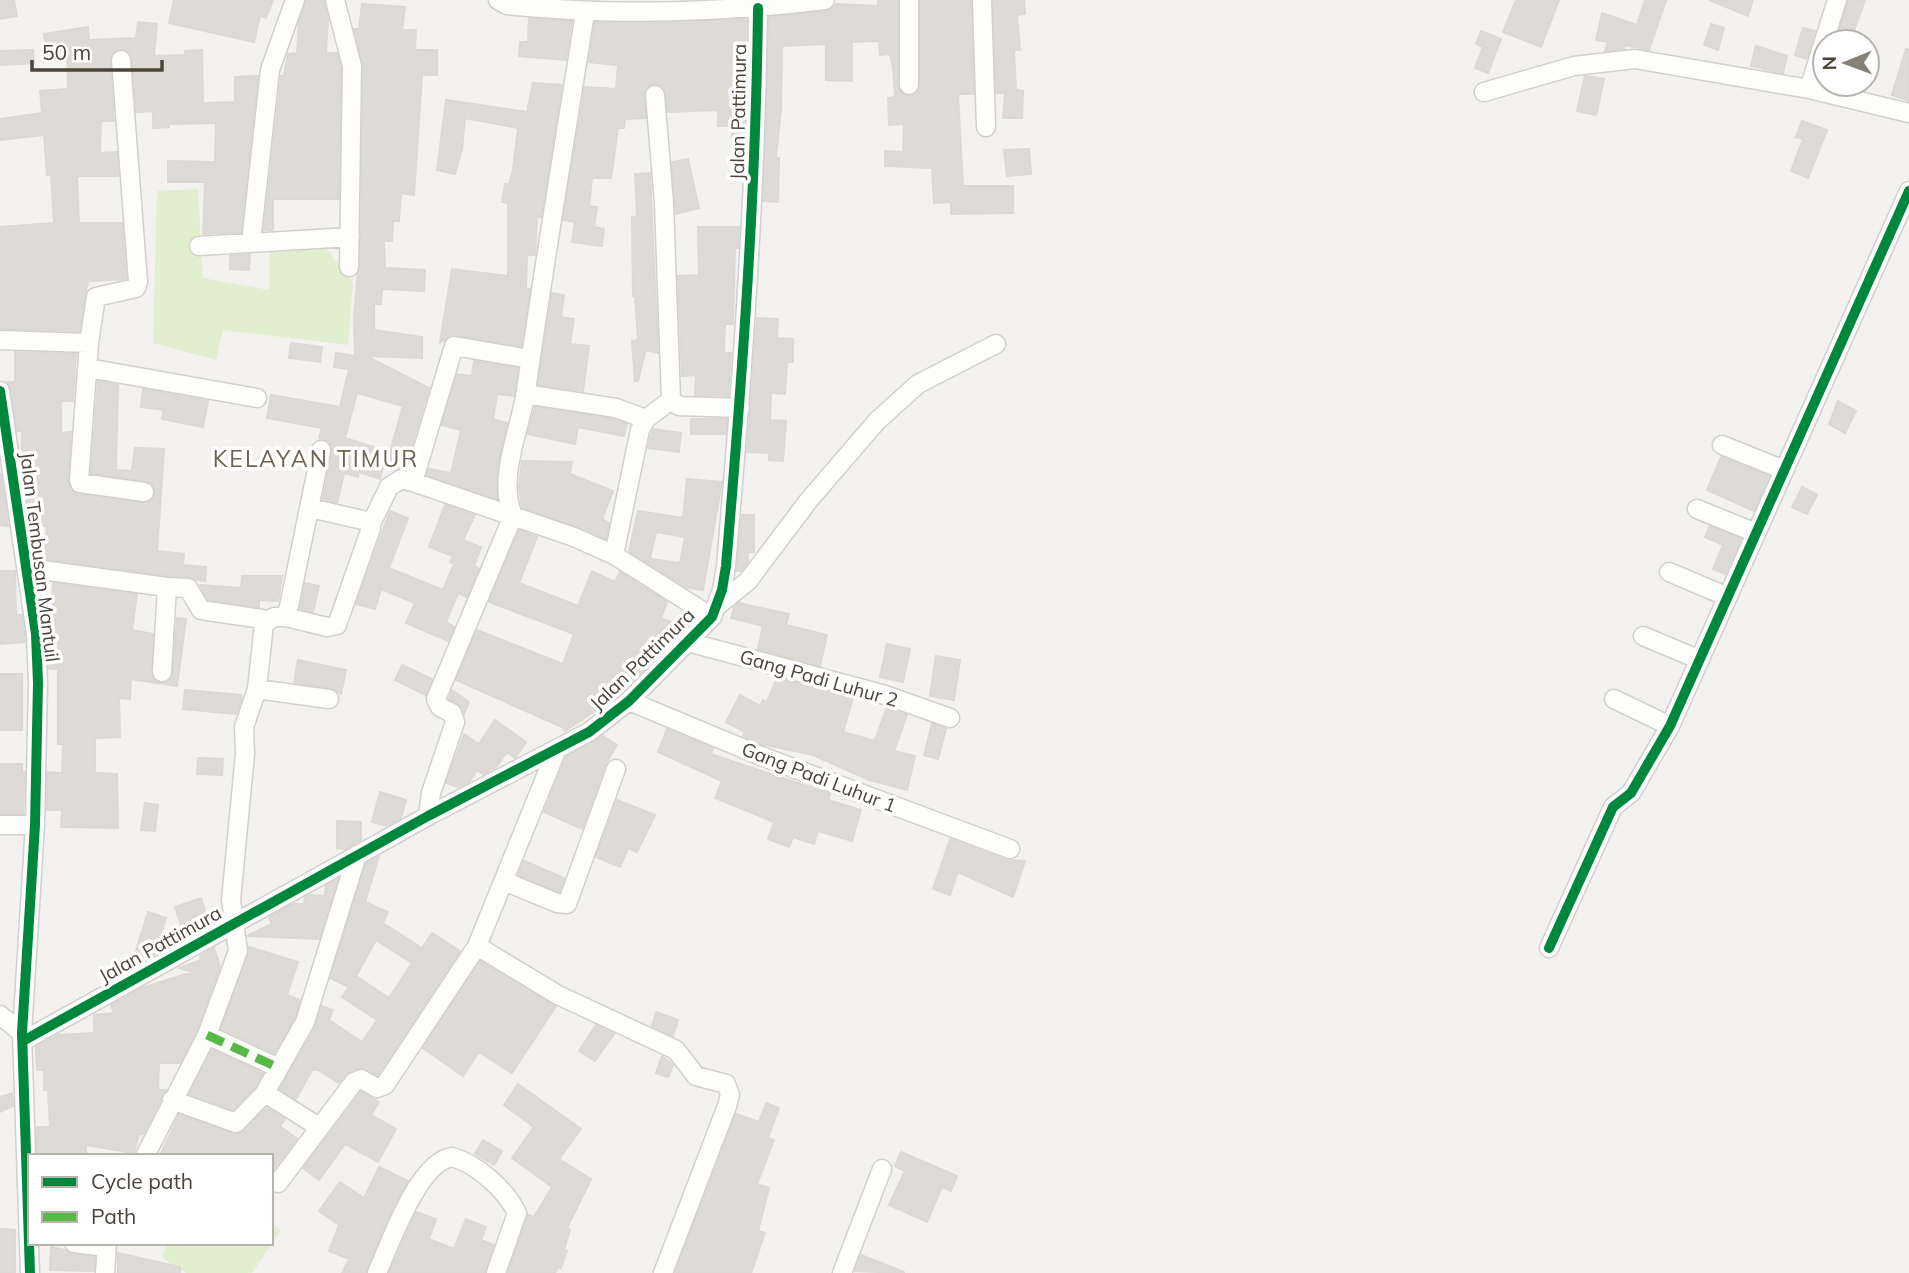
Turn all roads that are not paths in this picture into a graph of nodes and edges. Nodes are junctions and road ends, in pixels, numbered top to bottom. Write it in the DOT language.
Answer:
graph roads {
  1 [pos="295,0"];
  2 [pos="335,0"];
  3 [pos="498,0"];
  4 [pos="825,0"];
  5 [pos="909,0"];
  6 [pos="982,0"];
  7 [pos="1837,0"];
  8 [pos="758,8"];
  9 [pos="585,13"];
  10 [pos="121,60"];
  11 [pos="909,85"];
  12 [pos="1809,89"];
  13 [pos="1484,92"];
  14 [pos="655,95"];
  15 [pos="1909,113"];
  16 [pos="986,127"];
  17 [pos="1909,191"];
  18 [pos="349,237"];
  19 [pos="251,242"];
  20 [pos="199,246"];
  21 [pos="349,267"];
  22 [pos="0,340"];
  23 [pos="89,343"];
  24 [pos="996,344"];
  25 [pos="530,359"];
  26 [pos="88,368"];
  27 [pos="0,391"];
  28 [pos="525,394"];
  29 [pos="257,398"];
  30 [pos="671,400"];
  31 [pos="740,408"];
  32 [pos="646,419"];
  33 [pos="1723,445"];
  34 [pos="321,450"];
  35 [pos="1784,470"];
  36 [pos="413,482"];
  37 [pos="144,492"];
  38 [pos="310,508"];
  39 [pos="1697,509"];
  40 [pos="513,516"];
  41 [pos="372,524"];
  42 [pos="1756,533"];
  43 [pos="614,555"];
  44 [pos="27,568"];
  45 [pos="1669,572"];
  46 [pos="167,587"];
  47 [pos="1728,597"];
  48 [pos="715,611"];
  49 [pos="277,618"];
  50 [pos="1643,636"];
  51 [pos="688,642"];
  52 [pos="1700,660"];
  53 [pos="162,672"];
  54 [pos="257,689"];
  55 [pos="329,699"];
  56 [pos="1614,699"];
  57 [pos="629,701"];
  58 [pos="950,718"];
  59 [pos="1670,726"];
  60 [pos="557,749"];
  61 [pos="616,769"];
  62 [pos="428,816"];
  63 [pos="0,825"];
  64 [pos="35,825"];
  65 [pos="1010,849"];
  66 [pos="357,855"];
  67 [pos="505,881"];
  68 [pos="234,923"];
  69 [pos="477,946"];
  70 [pos="1549,948"];
  71 [pos="0,1015"];
  72 [pos="207,1035"];
  73 [pos="23,1037"];
  74 [pos="279,1068"];
  75 [pos="266,1092"];
  76 [pos="172,1100"];
  77 [pos="319,1127"];
  78 [pos="146,1154"];
  79 [pos="882,1169"];
  80 [pos="28,1181"];
  81 [pos="278,1183"];
  82 [pos="30,1245"];
  83 [pos="106,1245"];
  84 [pos="30,1273"];
  85 [pos="105,1273"];
  86 [pos="377,1273"];
  87 [pos="496,1273"];
  88 [pos="663,1273"];
  89 [pos="842,1273"];
  1 -- 19 [label="street"];
  2 -- 18 [label="street"];
  3 -- 9 [label="street"];
  4 -- 8 [label="street"];
  5 -- 11 [label="street"];
  6 -- 16 [label="street"];
  7 -- 12 [label="street"];
  8 -- 9 [label="street"];
  8 -- 31 [label="street, Jalan Pattimura"];
  9 -- 25 [label="street"];
  10 -- 23 [label="street"];
  12 -- 13 [label="street"];
  12 -- 15 [label="street"];
  14 -- 30 [label="street"];
  17 -- 35 [label="street"];
  18 -- 19 [label="street"];
  18 -- 21 [label="street"];
  19 -- 20 [label="street"];
  22 -- 23 [label="street"];
  23 -- 26 [label="street"];
  24 -- 48 [label="street"];
  25 -- 28 [label="street"];
  25 -- 36 [label="street"];
  26 -- 29 [label="street"];
  26 -- 37 [label="street"];
  27 -- 44 [label="street, Jalan Tembusan Mantuil"];
  28 -- 32 [label="street"];
  28 -- 40 [label="street"];
  30 -- 31 [label="street"];
  30 -- 32 [label="street"];
  31 -- 48 [label="street, Jalan Pattimura"];
  32 -- 43 [label="street"];
  33 -- 35 [label="street"];
  34 -- 38 [label="street"];
  35 -- 42 [label="street"];
  36 -- 40 [label="street"];
  36 -- 41 [label="street"];
  38 -- 41 [label="street"];
  38 -- 49 [label="street"];
  39 -- 42 [label="street"];
  40 -- 43 [label="street"];
  40 -- 62 [label="street"];
  41 -- 49 [label="street"];
  42 -- 47 [label="street"];
  43 -- 48 [label="street"];
  44 -- 46 [label="street"];
  44 -- 64 [label="street, Jalan Tembusan Mantuil"];
  45 -- 47 [label="street"];
  46 -- 49 [label="street"];
  46 -- 53 [label="street"];
  47 -- 52 [label="street"];
  48 -- 51 [label="street, Jalan Pattimura"];
  49 -- 54 [label="street"];
  50 -- 52 [label="street"];
  51 -- 57 [label="street, Jalan Pattimura"];
  51 -- 58 [label="street, Gang Padi Luhur 2"];
  52 -- 59 [label="street"];
  54 -- 55 [label="street"];
  54 -- 68 [label="street"];
  56 -- 59 [label="street"];
  57 -- 60 [label="street, Jalan Pattimura"];
  57 -- 65 [label="street, Gang Padi Luhur 1"];
  59 -- 70 [label="street"];
  60 -- 62 [label="street, Jalan Pattimura"];
  60 -- 67 [label="street"];
  61 -- 67 [label="street"];
  62 -- 66 [label="street, Jalan Pattimura"];
  63 -- 64 [label="street"];
  64 -- 73 [label="street, Jalan Tembusan Mantuil"];
  66 -- 68 [label="street, Jalan Pattimura"];
  66 -- 74 [label="street"];
  67 -- 69 [label="street"];
  68 -- 72 [label="street"];
  68 -- 73 [label="street, Jalan Pattimura"];
  69 -- 77 [label="street"];
  69 -- 88 [label="street"];
  71 -- 73 [label="street"];
  72 -- 74 [label="street"];
  72 -- 76 [label="street"];
  73 -- 80 [label="street, Jalan Tembusan Mantuil"];
  74 -- 75 [label="street"];
  75 -- 76 [label="street"];
  75 -- 77 [label="street"];
  76 -- 78 [label="street"];
  77 -- 81 [label="street"];
  79 -- 89 [label="street"];
  82 -- 84 [label="street, Jalan Tembusan Mantuil"];
  83 -- 85 [label="street"];
  86 -- 87 [label="street"];
}
